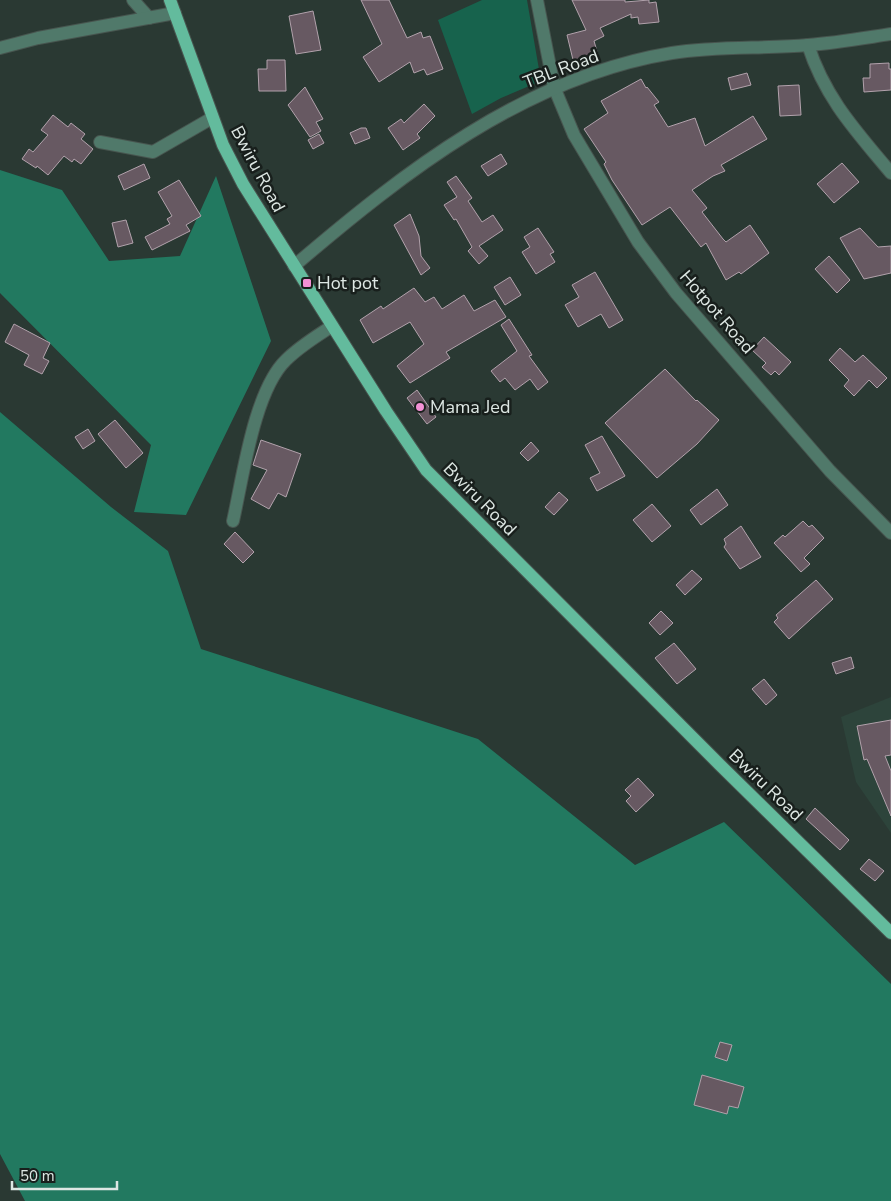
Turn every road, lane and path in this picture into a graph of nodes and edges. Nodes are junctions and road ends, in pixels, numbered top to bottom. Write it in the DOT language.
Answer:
graph roads {
  1 [pos="133,0"];
  2 [pos="170,0"];
  3 [pos="537,0"];
  4 [pos="175,13"];
  5 [pos="149,18"];
  6 [pos="891,34"];
  7 [pos="808,45"];
  8 [pos="0,48"];
  9 [pos="554,87"];
  10 [pos="212,118"];
  11 [pos="100,142"];
  12 [pos="891,173"];
  13 [pos="294,266"];
  14 [pos="332,326"];
  15 [pos="233,521"];
  16 [pos="891,533"];
  17 [pos="891,933"];
  1 -- 5 [label="street"];
  2 -- 4 [label="main road, Bwiru Road"];
  3 -- 9 [label="street, Hotpot Road"];
  4 -- 5 [label="street"];
  4 -- 10 [label="main road, Bwiru Road"];
  5 -- 8 [label="street"];
  6 -- 7 [label="street, TBL Road"];
  7 -- 9 [label="street, TBL Road"];
  7 -- 12 [label="street"];
  9 -- 13 [label="street, TBL Road"];
  9 -- 16 [label="street, Hotpot Road"];
  10 -- 11 [label="street"];
  10 -- 13 [label="main road, Bwiru Road"];
  13 -- 14 [label="main road, Bwiru Road"];
  14 -- 15 [label="street"];
  14 -- 17 [label="main road, Bwiru Road"];
}
